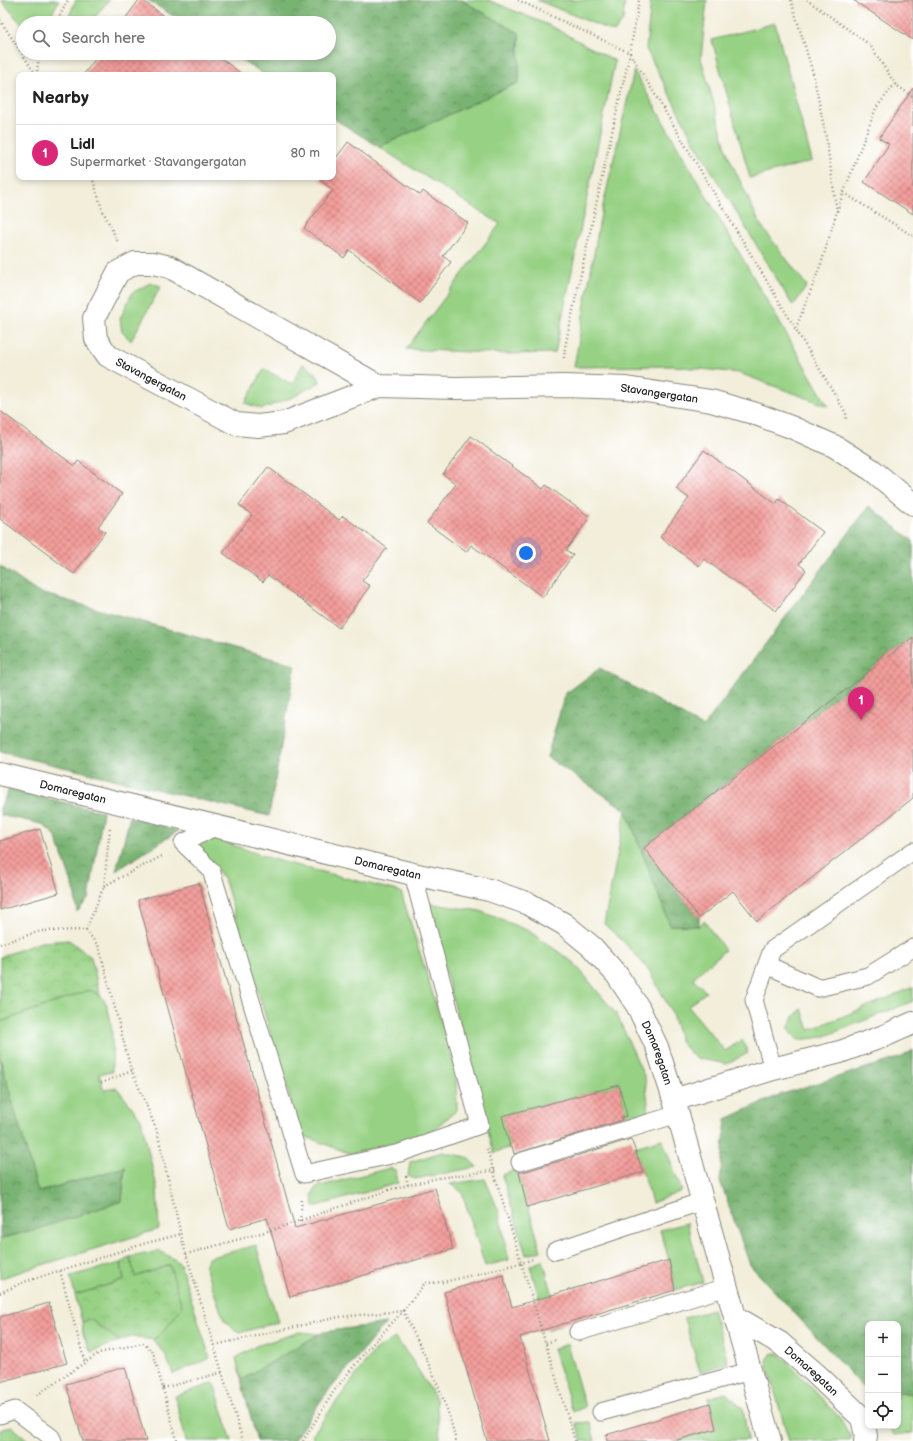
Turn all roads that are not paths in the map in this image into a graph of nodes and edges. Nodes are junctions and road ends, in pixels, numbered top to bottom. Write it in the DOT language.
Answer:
graph roads {
  1 [pos="379,386"];
  2 [pos="913,504"];
  3 [pos="1,776"];
  4 [pos="218,826"];
  5 [pos="913,851"];
  6 [pos="413,874"];
  7 [pos="913,948"];
  8 [pos="767,965"];
  9 [pos="913,1023"];
  10 [pos="773,1069"];
  11 [pos="676,1107"];
  12 [pos="520,1162"];
  13 [pos="703,1201"];
  14 [pos="555,1251"];
  15 [pos="727,1287"];
  16 [pos="736,1318"];
  17 [pos="578,1332"];
  18 [pos="750,1371"];
  19 [pos="601,1412"];
  20 [pos="8,1413"];
  21 [pos="53,1441"];
  22 [pos="770,1441"];
  23 [pos="864,1441"];
  1 -- 1 [label="street, Stavangergatan"];
  1 -- 2 [label="street, Stavangergatan"];
  3 -- 4 [label="street, Domaregatan"];
  4 -- 6 [label="street, Domaregatan"];
  4 -- 6 [label="lane"];
  5 -- 8 [label="lane"];
  6 -- 11 [label="street, Domaregatan"];
  7 -- 8 [label="lane"];
  8 -- 10 [label="lane"];
  9 -- 10 [label="street"];
  10 -- 11 [label="street"];
  11 -- 12 [label="lane"];
  11 -- 13 [label="street, Domaregatan"];
  13 -- 14 [label="lane"];
  13 -- 15 [label="street, Domaregatan"];
  15 -- 16 [label="street, Domaregatan"];
  15 -- 17 [label="lane"];
  16 -- 18 [label="street, Domaregatan"];
  16 -- 23 [label="street, Domaregatan"];
  18 -- 19 [label="lane"];
  18 -- 22 [label="street, Domaregatan"];
  20 -- 21 [label="lane"];
}
